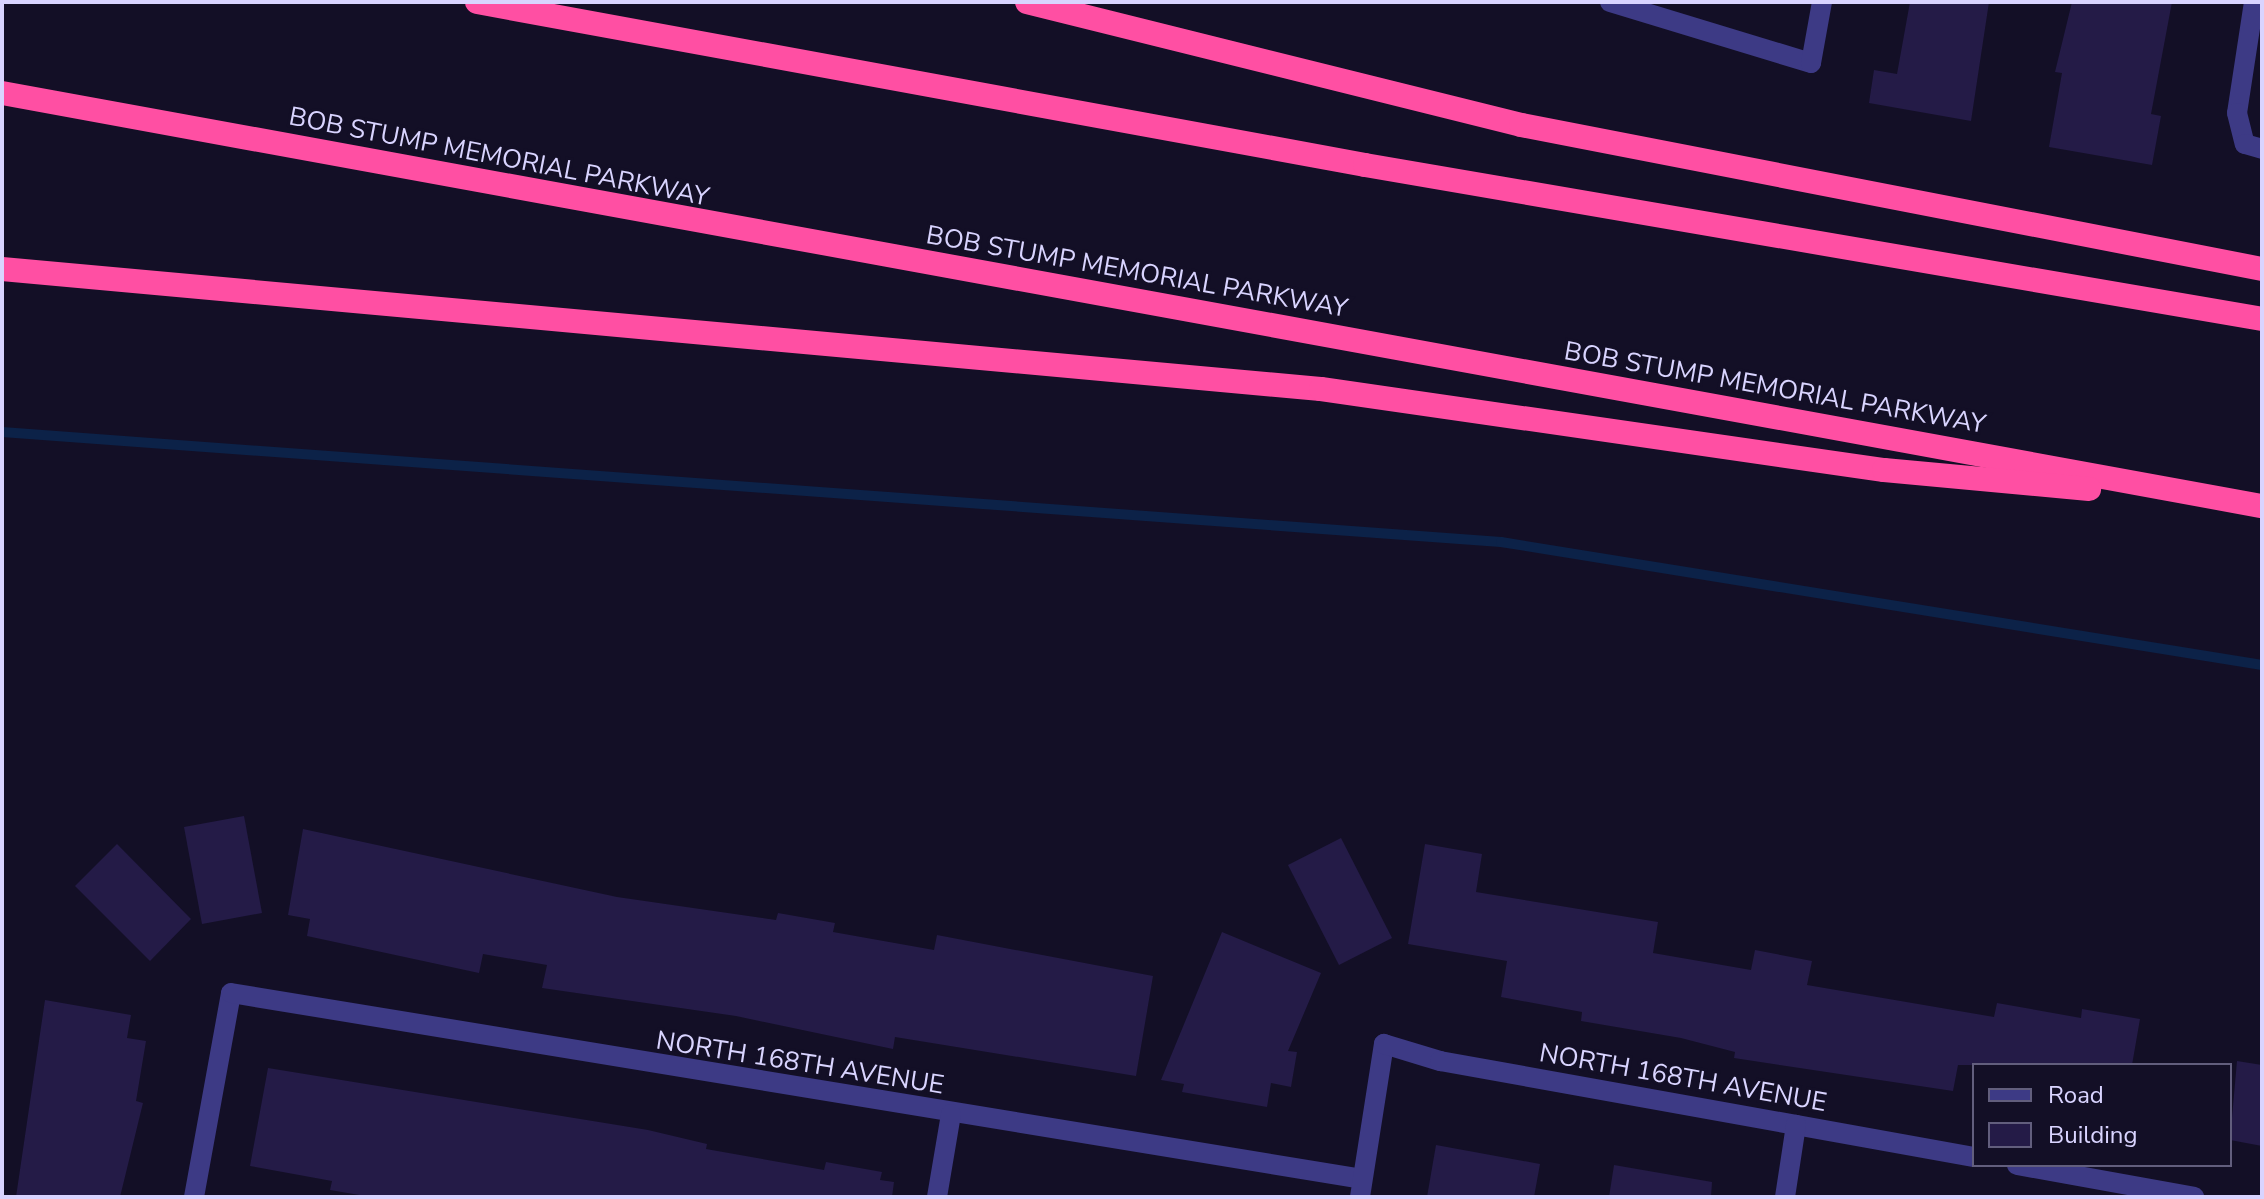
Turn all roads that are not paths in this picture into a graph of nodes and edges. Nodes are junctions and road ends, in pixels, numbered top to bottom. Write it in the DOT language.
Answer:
graph roads {
  1 [pos="477,2"];
  2 [pos="1027,2"];
  3 [pos="1610,2"];
  4 [pos="1822,2"];
  5 [pos="2254,2"];
  6 [pos="2,93"];
  7 [pos="2254,146"];
  8 [pos="2,269"];
  9 [pos="2262,269"];
  10 [pos="2262,319"];
  11 [pos="2235,502"];
  12 [pos="2262,506"];
  13 [pos="951,1114"];
  14 [pos="1796,1125"];
  15 [pos="1972,1157"];
  16 [pos="2028,1167"];
  17 [pos="1361,1188"];
  18 [pos="194,1197"];
  19 [pos="937,1197"];
  20 [pos="1785,1197"];
  21 [pos="2194,1197"];
  1 -- 10 [label="highway"];
  2 -- 9 [label="highway"];
  3 -- 4 [label="street"];
  5 -- 7 [label="street"];
  6 -- 11 [label="highway, BOB STUMP MEMORIAL PARKWAY"];
  8 -- 11 [label="highway"];
  11 -- 12 [label="highway, BOB STUMP MEMORIAL PARKWAY"];
  13 -- 17 [label="street, NORTH 168TH AVENUE"];
  13 -- 18 [label="street, NORTH 168TH AVENUE"];
  13 -- 19 [label="street"];
  14 -- 15 [label="street, NORTH 168TH AVENUE"];
  14 -- 17 [label="street, NORTH 168TH AVENUE"];
  14 -- 20 [label="street"];
  16 -- 21 [label="street"];
}
